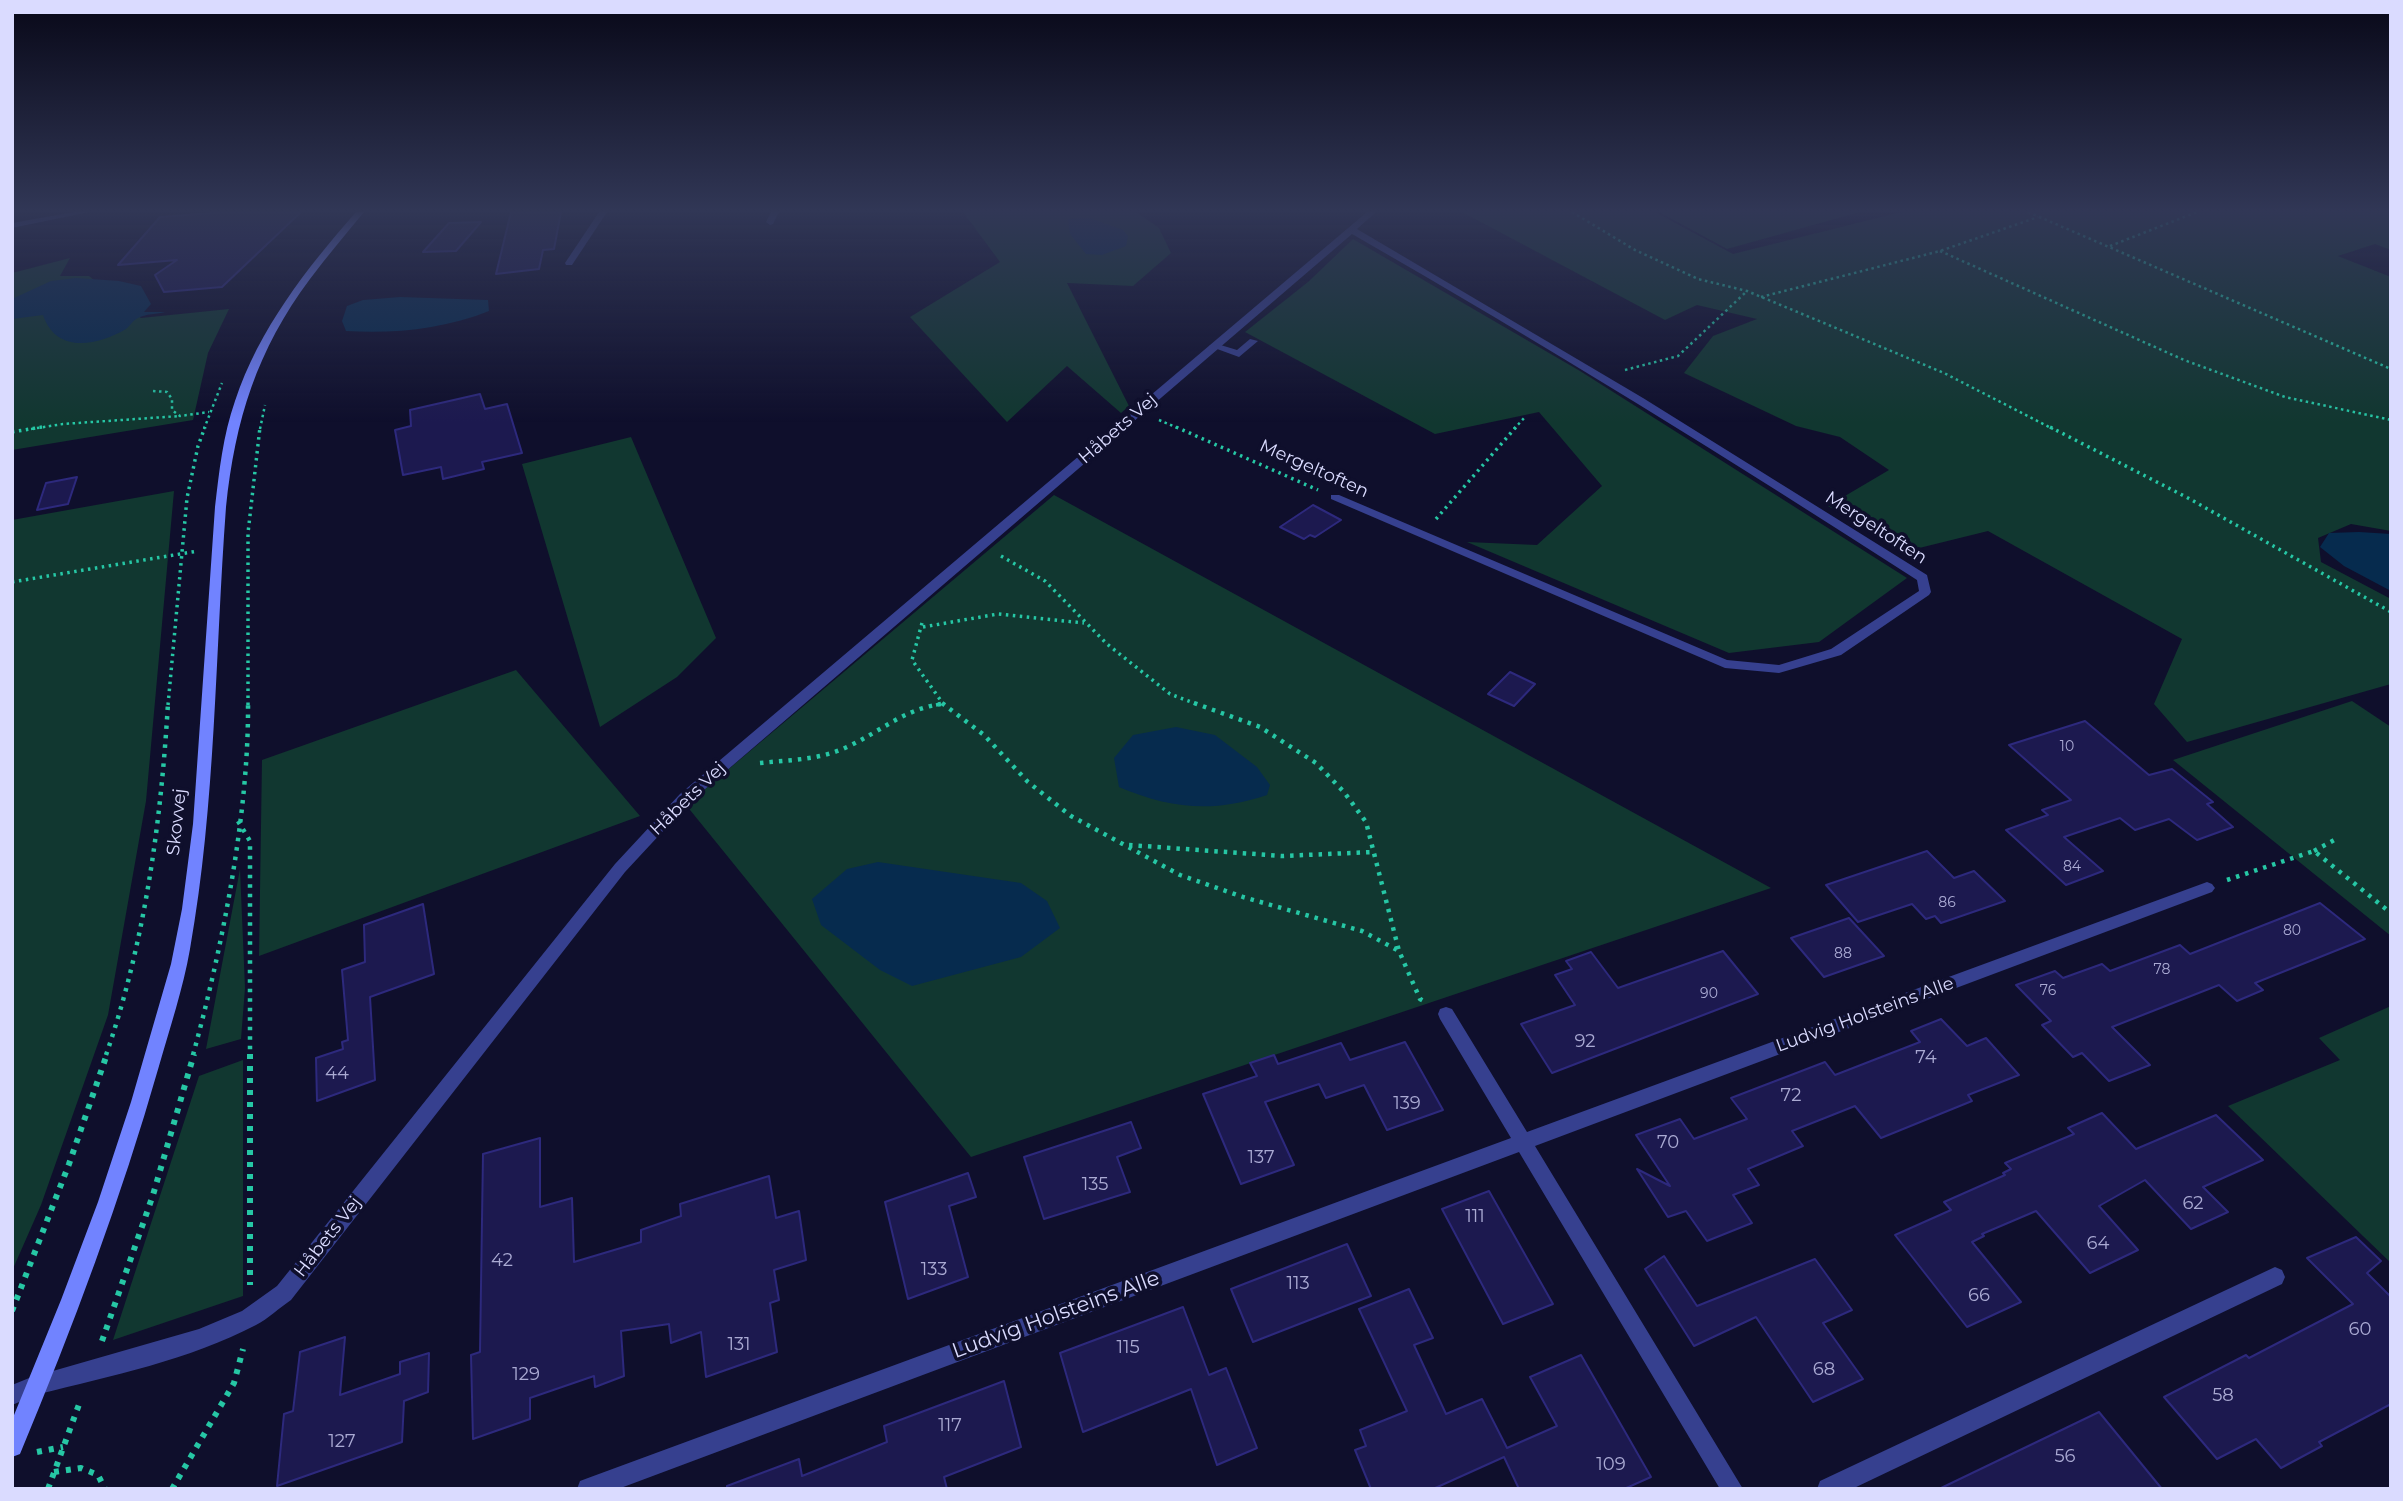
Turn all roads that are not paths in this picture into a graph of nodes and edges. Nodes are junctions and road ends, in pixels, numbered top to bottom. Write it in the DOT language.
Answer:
graph roads {
  1 [pos="303,282"];
  2 [pos="1290,282"];
  3 [pos="1442,282"];
  4 [pos="1253,341"];
  5 [pos="1214,346"];
  6 [pos="1335,497"];
  7 [pos="2207,888"];
  8 [pos="1446,1013"];
  9 [pos="1523,1142"];
  10 [pos="2275,1278"];
  11 [pos="39,1384"];
  12 [pos="12,1395"];
  13 [pos="12,1446"];
  14 [pos="589,1489"];
  15 [pos="1732,1489"];
  16 [pos="1828,1489"];
  1 -- 11 [label="street, Skovvej"];
  2 -- 5 [label="street, Håbets Vej"];
  3 -- 6 [label="street, Mergeltoften"];
  4 -- 5 [label="street"];
  5 -- 11 [label="street, Håbets Vej"];
  7 -- 9 [label="street, Ludvig Holsteins Alle"];
  8 -- 9 [label="street"];
  9 -- 14 [label="street, Ludvig Holsteins Alle"];
  9 -- 15 [label="street"];
  10 -- 16 [label="street"];
  11 -- 12 [label="street, Håbets Vej"];
  11 -- 13 [label="street, Skovvej"];
}
